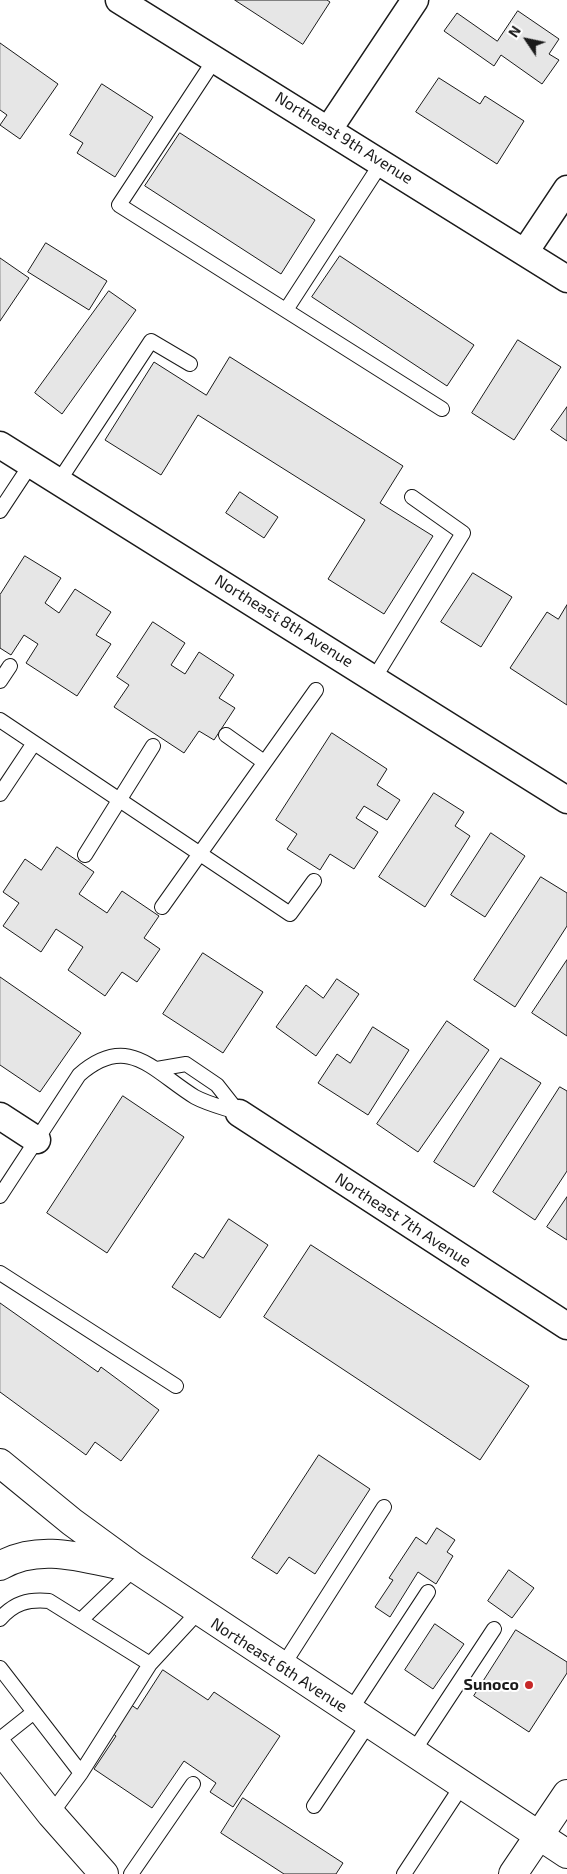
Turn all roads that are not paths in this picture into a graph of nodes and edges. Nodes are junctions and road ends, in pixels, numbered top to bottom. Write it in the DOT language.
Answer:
graph roads {
  1 [pos="119,0"];
  2 [pos="416,0"];
  3 [pos="215,59"];
  4 [pos="329,129"];
  5 [pos="382,162"];
  6 [pos="567,189"];
  7 [pos="525,252"];
  8 [pos="567,279"];
  9 [pos="286,310"];
  10 [pos="190,364"];
  11 [pos="442,409"];
  12 [pos="0,445"];
  13 [pos="32,464"];
  14 [pos="59,482"];
  15 [pos="412,497"];
  16 [pos="0,511"];
  17 [pos="10,666"];
  18 [pos="375,677"];
  19 [pos="0,681"];
  20 [pos="316,690"];
  21 [pos="0,720"];
  22 [pos="226,735"];
  23 [pos="34,743"];
  24 [pos="153,746"];
  25 [pos="264,762"];
  26 [pos="0,794"];
  27 [pos="119,800"];
  28 [pos="567,800"];
  29 [pos="198,854"];
  30 [pos="85,855"];
  31 [pos="314,881"];
  32 [pos="162,907"];
  33 [pos="157,1069"];
  34 [pos="239,1113"];
  35 [pos="0,1116"];
  36 [pos="37,1140"];
  37 [pos="0,1196"];
  38 [pos="0,1274"];
  39 [pos="567,1326"];
  40 [pos="176,1386"];
  41 [pos="0,1463"];
  42 [pos="384,1507"];
  43 [pos="0,1566"];
  44 [pos="135,1568"];
  45 [pos="428,1592"];
  46 [pos="199,1611"];
  47 [pos="0,1619"];
  48 [pos="81,1620"];
  49 [pos="494,1629"];
  50 [pos="150,1664"];
  51 [pos="282,1666"];
  52 [pos="0,1668"];
  53 [pos="34,1712"];
  54 [pos="359,1717"];
  55 [pos="0,1739"];
  56 [pos="0,1749"];
  57 [pos="413,1752"];
  58 [pos="81,1774"];
  59 [pos="193,1784"];
  60 [pos="463,1784"];
  61 [pos="567,1794"];
  62 [pos="314,1806"];
  63 [pos="51,1814"];
  64 [pos="538,1836"];
  65 [pos="567,1854"];
  66 [pos="104,1874"];
  67 [pos="131,1874"];
  68 [pos="404,1874"];
  69 [pos="513,1874"];
  1 -- 3 [label="street, Northeast 9th Avenue"];
  2 -- 4 [label="street"];
  3 -- 4 [label="street, Northeast 9th Avenue"];
  3 -- 9 [label="lane"];
  4 -- 5 [label="street, Northeast 9th Avenue"];
  5 -- 7 [label="street, Northeast 9th Avenue"];
  5 -- 9 [label="lane"];
  6 -- 7 [label="street"];
  7 -- 8 [label="street, Northeast 9th Avenue"];
  9 -- 11 [label="lane"];
  10 -- 14 [label="lane"];
  12 -- 13 [label="street, Northeast 8th Avenue"];
  13 -- 14 [label="street, Northeast 8th Avenue"];
  13 -- 16 [label="lane"];
  14 -- 18 [label="street, Northeast 8th Avenue"];
  15 -- 18 [label="lane"];
  17 -- 19 [label="lane"];
  18 -- 28 [label="street, Northeast 8th Avenue"];
  20 -- 25 [label="lane"];
  21 -- 23 [label="lane"];
  22 -- 25 [label="lane"];
  23 -- 26 [label="lane"];
  23 -- 27 [label="lane"];
  24 -- 27 [label="lane"];
  25 -- 29 [label="lane"];
  27 -- 29 [label="lane"];
  27 -- 30 [label="lane"];
  29 -- 31 [label="lane"];
  29 -- 32 [label="lane"];
  33 -- 34 [label="lane"];
  33 -- 34 [label="lane"];
  33 -- 36 [label="lane"];
  34 -- 39 [label="street, Northeast 7th Avenue"];
  35 -- 36 [label="street"];
  36 -- 37 [label="lane"];
  38 -- 40 [label="lane"];
  41 -- 44 [label="main road, Northeast 6th Avenue"];
  42 -- 51 [label="lane"];
  43 -- 44 [label="main road"];
  44 -- 46 [label="main road, Northeast 6th Avenue"];
  44 -- 48 [label="lane"];
  45 -- 54 [label="lane"];
  46 -- 50 [label="lane"];
  46 -- 51 [label="main road, Northeast 6th Avenue"];
  47 -- 48 [label="lane"];
  48 -- 50 [label="lane"];
  49 -- 57 [label="lane"];
  50 -- 58 [label="lane"];
  51 -- 54 [label="main road, Northeast 6th Avenue"];
  52 -- 53 [label="lane"];
  53 -- 55 [label="lane"];
  53 -- 58 [label="lane"];
  54 -- 57 [label="main road, Northeast 6th Avenue"];
  54 -- 62 [label="lane"];
  56 -- 63 [label="main road"];
  57 -- 60 [label="main road, Northeast 6th Avenue"];
  58 -- 63 [label="lane"];
  59 -- 67 [label="lane"];
  60 -- 64 [label="main road, Northeast 6th Avenue"];
  60 -- 68 [label="lane"];
  61 -- 64 [label="main road"];
  63 -- 66 [label="main road"];
  64 -- 65 [label="main road, Northeast 6th Avenue"];
  64 -- 69 [label="main road"];
}
